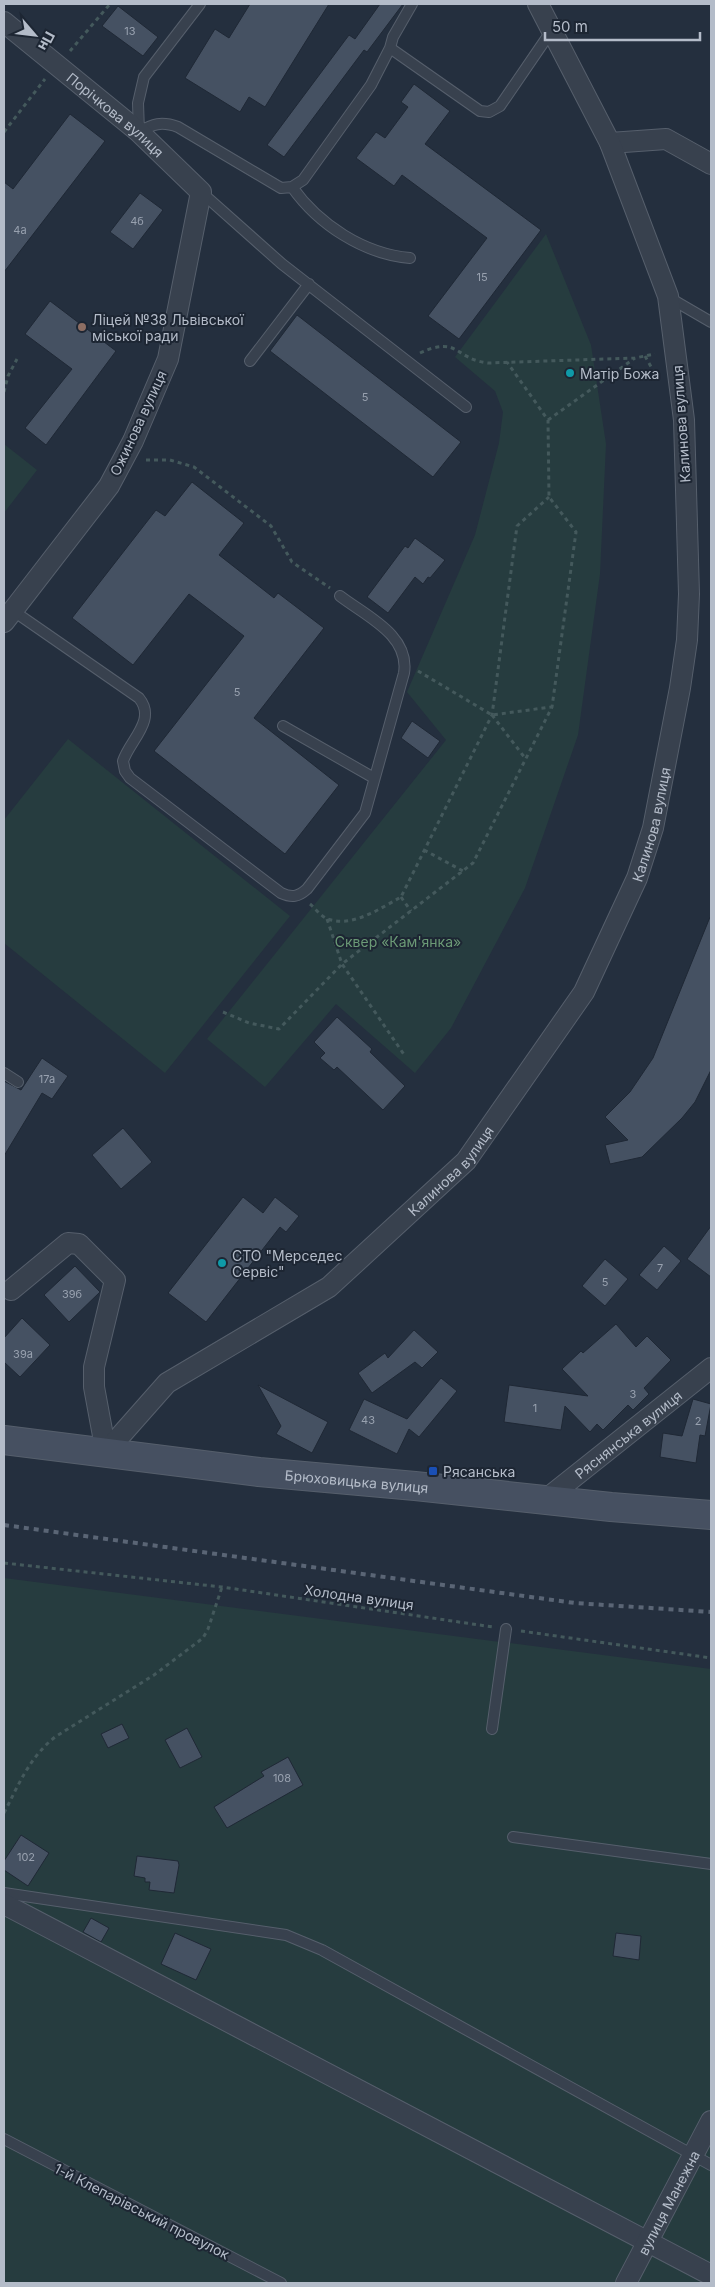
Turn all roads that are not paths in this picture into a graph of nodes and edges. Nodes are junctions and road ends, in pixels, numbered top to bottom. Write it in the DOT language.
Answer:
graph roads {
  1 [pos="200,4"];
  2 [pos="412,4"];
  3 [pos="538,4"];
  4 [pos="4,22"];
  5 [pos="552,30"];
  6 [pos="390,48"];
  7 [pos="138,132"];
  8 [pos="610,143"];
  9 [pos="711,164"];
  10 [pos="292,187"];
  11 [pos="201,192"];
  12 [pos="410,258"];
  13 [pos="309,284"];
  14 [pos="668,296"];
  15 [pos="711,322"];
  16 [pos="250,361"];
  17 [pos="466,407"];
  18 [pos="340,596"];
  19 [pos="8,616"];
  20 [pos="284,726"];
  21 [pos="374,778"];
  22 [pos="4,1073"];
  23 [pos="18,1082"];
  24 [pos="11,1290"];
  25 [pos="711,1368"];
  26 [pos="4,1440"];
  27 [pos="106,1452"];
  28 [pos="545,1500"];
  29 [pos="711,1515"];
  30 [pos="506,1629"];
  31 [pos="492,1729"];
  32 [pos="513,1838"];
  33 [pos="711,1864"];
  34 [pos="4,1893"];
  35 [pos="4,1904"];
  36 [pos="711,2121"];
  37 [pos="4,2139"];
  38 [pos="693,2156"];
  39 [pos="711,2165"];
  40 [pos="648,2242"];
  41 [pos="711,2275"];
  42 [pos="281,2283"];
  43 [pos="626,2283"];
  1 -- 7 [label="lane"];
  2 -- 6 [label="lane"];
  3 -- 5 [label="street, Калинова вулиця"];
  4 -- 7 [label="street, Порічкова вулиця"];
  5 -- 6 [label="lane"];
  5 -- 8 [label="street, Калинова вулиця"];
  6 -- 10 [label="lane"];
  7 -- 10 [label="lane"];
  7 -- 11 [label="street, Порічкова вулиця"];
  8 -- 9 [label="street"];
  8 -- 14 [label="street, Калинова вулиця"];
  10 -- 12 [label="lane"];
  11 -- 13 [label="lane"];
  11 -- 19 [label="street, Ожинова вулиця"];
  13 -- 16 [label="lane"];
  13 -- 17 [label="lane"];
  14 -- 15 [label="lane"];
  14 -- 27 [label="street, Калинова вулиця"];
  18 -- 21 [label="lane"];
  19 -- 21 [label="lane"];
  20 -- 21 [label="lane"];
  22 -- 23 [label="lane"];
  24 -- 27 [label="street"];
  25 -- 28 [label="street, Ряснянська вулиця"];
  26 -- 27 [label="main road, Брюховицька вулиця"];
  27 -- 28 [label="main road, Брюховицька вулиця"];
  28 -- 29 [label="main road, Брюховицька вулиця"];
  30 -- 31 [label="lane"];
  32 -- 33 [label="lane"];
  34 -- 38 [label="lane"];
  35 -- 40 [label="street"];
  36 -- 38 [label="street, вулиця Манежна"];
  37 -- 42 [label="lane, 1-й Клепарівський провулок"];
  38 -- 39 [label="lane"];
  38 -- 40 [label="street, вулиця Манежна"];
  40 -- 41 [label="street"];
  40 -- 43 [label="street, вулиця Манежна"];
}
